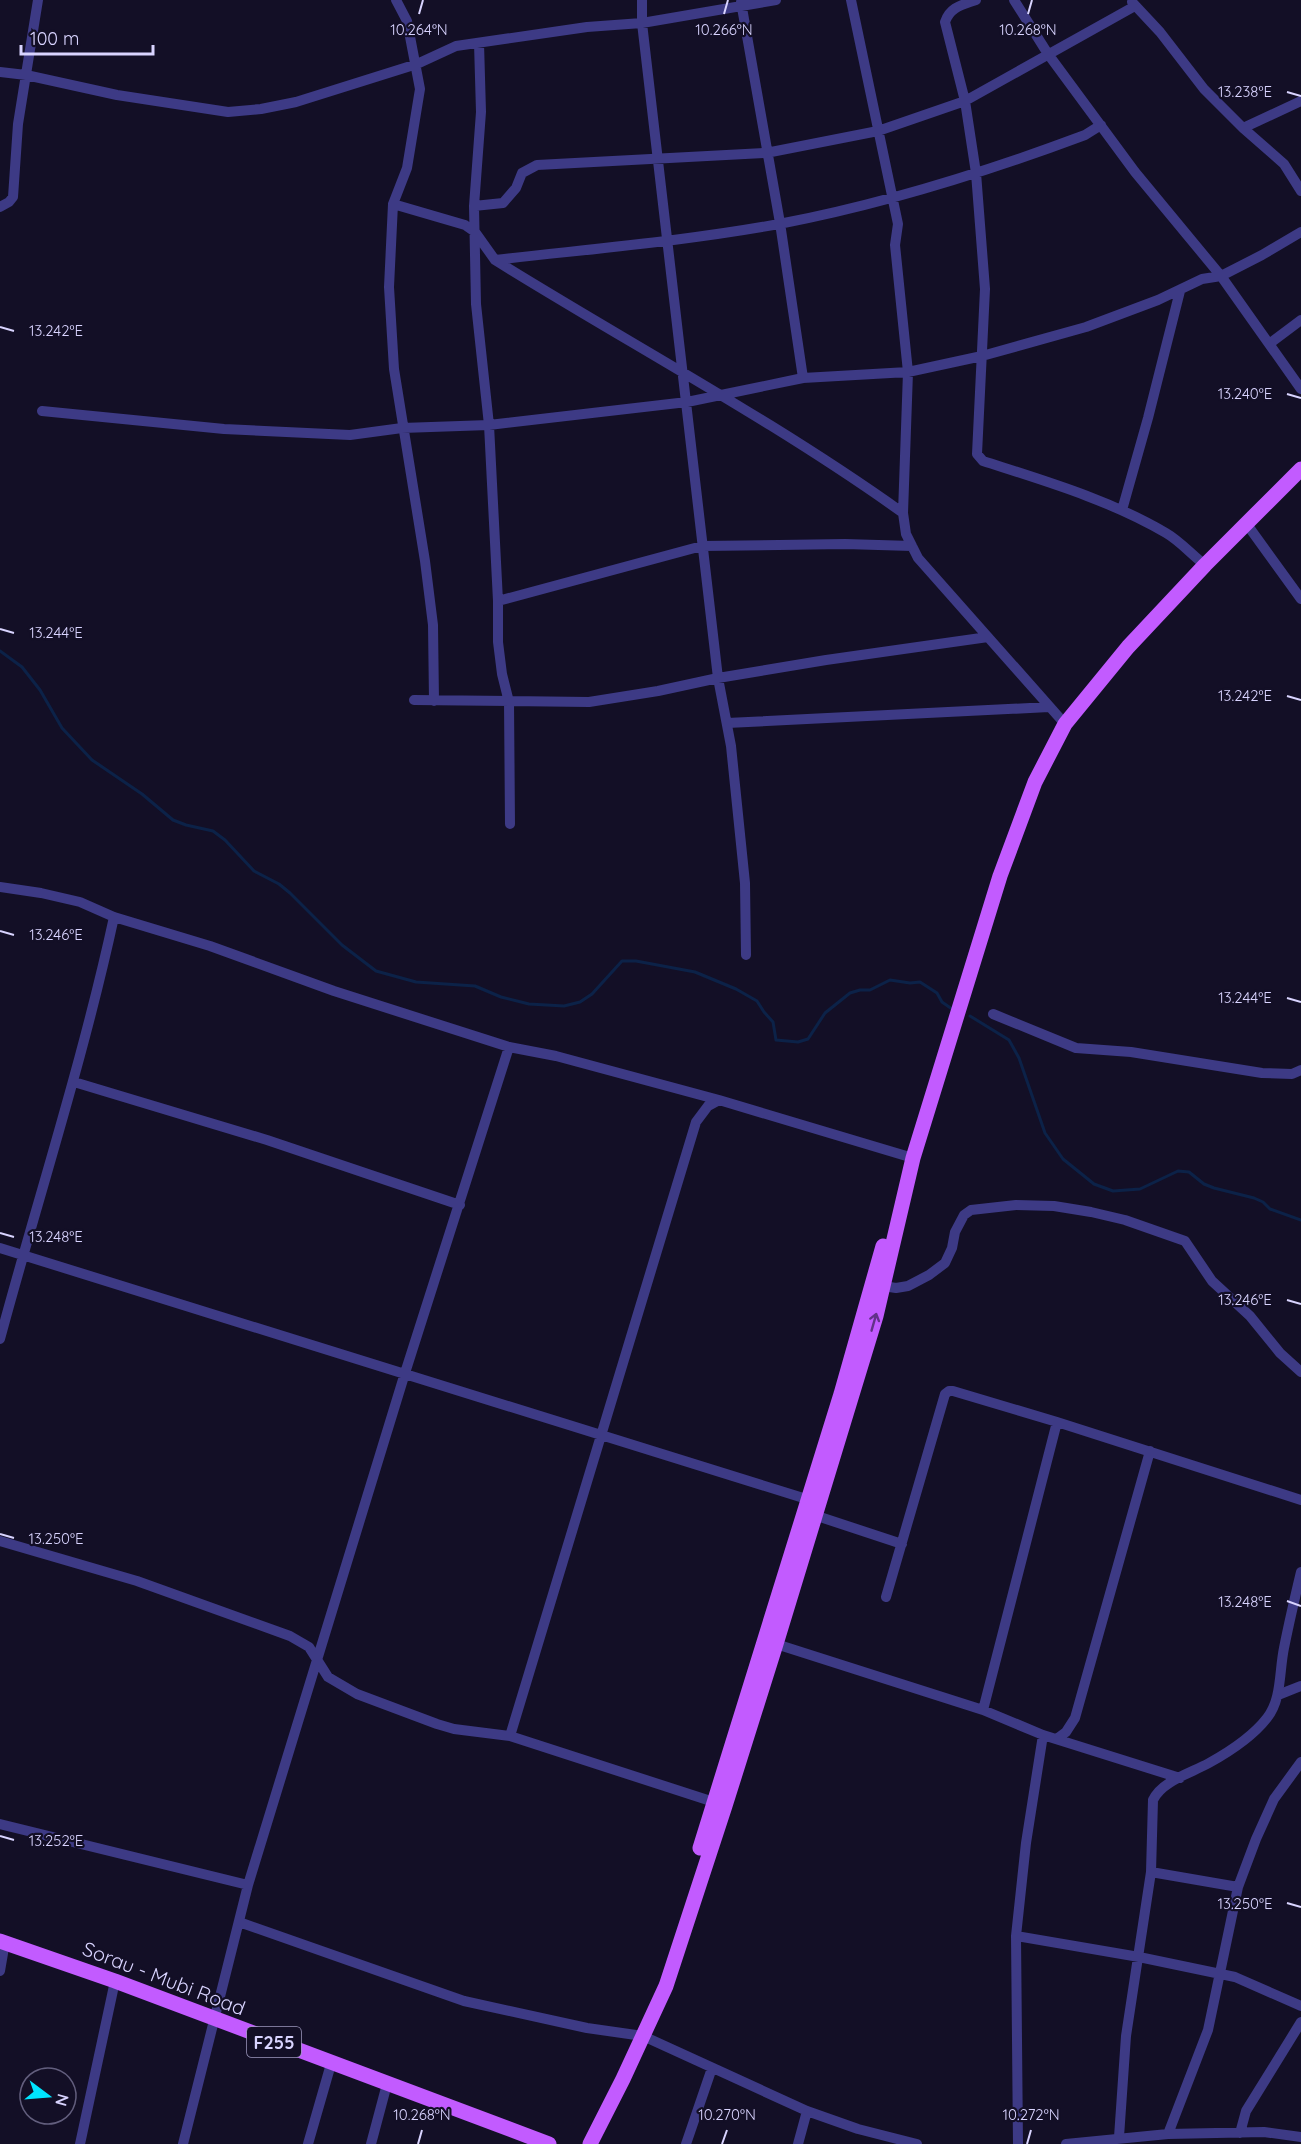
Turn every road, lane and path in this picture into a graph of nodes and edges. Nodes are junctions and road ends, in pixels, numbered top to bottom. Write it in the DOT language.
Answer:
graph roads {
  1 [pos="38,0"];
  2 [pos="396,0"];
  3 [pos="642,0"];
  4 [pos="776,0"];
  5 [pos="851,0"];
  6 [pos="975,0"];
  7 [pos="1014,0"];
  8 [pos="741,3"];
  9 [pos="1133,3"];
  10 [pos="642,23"];
  11 [pos="479,44"];
  12 [pos="1048,54"];
  13 [pos="417,64"];
  14 [pos="0,72"];
  15 [pos="26,75"];
  16 [pos="965,101"];
  17 [pos="1301,101"];
  18 [pos="1101,126"];
  19 [pos="1243,128"];
  20 [pos="878,130"];
  21 [pos="766,153"];
  22 [pos="657,158"];
  23 [pos="976,173"];
  24 [pos="1301,191"];
  25 [pos="894,196"];
  26 [pos="393,204"];
  27 [pos="474,206"];
  28 [pos="0,207"];
  29 [pos="780,224"];
  30 [pos="475,232"];
  31 [pos="1301,232"];
  32 [pos="668,241"];
  33 [pos="495,260"];
  34 [pos="1221,276"];
  35 [pos="1180,291"];
  36 [pos="1301,320"];
  37 [pos="1269,344"];
  38 [pos="982,356"];
  39 [pos="908,372"];
  40 [pos="684,373"];
  41 [pos="803,378"];
  42 [pos="1301,389"];
  43 [pos="718,394"];
  44 [pos="687,402"];
  45 [pos="42,411"];
  46 [pos="489,425"];
  47 [pos="402,428"];
  48 [pos="1301,469"];
  49 [pos="1122,510"];
  50 [pos="903,513"];
  51 [pos="1246,523"];
  52 [pos="702,546"];
  53 [pos="912,546"];
  54 [pos="1205,565"];
  55 [pos="1301,599"];
  56 [pos="498,601"];
  57 [pos="988,638"];
  58 [pos="718,678"];
  59 [pos="414,700"];
  60 [pos="434,701"];
  61 [pos="509,702"];
  62 [pos="1049,707"];
  63 [pos="727,723"];
  64 [pos="1065,724"];
  65 [pos="510,824"];
  66 [pos="0,887"];
  67 [pos="114,917"];
  68 [pos="746,955"];
  69 [pos="993,1014"];
  70 [pos="509,1047"];
  71 [pos="1301,1070"];
  72 [pos="74,1082"];
  73 [pos="719,1100"];
  74 [pos="913,1158"];
  75 [pos="460,1205"];
  76 [pos="899,1210"];
  77 [pos="0,1248"];
  78 [pos="23,1255"];
  79 [pos="883,1286"];
  80 [pos="0,1339"];
  81 [pos="1301,1372"];
  82 [pos="405,1373"];
  83 [pos="1057,1422"];
  84 [pos="601,1434"];
  85 [pos="1150,1451"];
  86 [pos="1301,1500"];
  87 [pos="812,1507"];
  88 [pos="0,1540"];
  89 [pos="902,1544"];
  90 [pos="1301,1572"];
  91 [pos="886,1597"];
  92 [pos="777,1644"];
  93 [pos="318,1659"];
  94 [pos="1301,1686"];
  95 [pos="1278,1695"];
  96 [pos="983,1710"];
  97 [pos="1043,1735"];
  98 [pos="510,1736"];
  99 [pos="1058,1738"];
  100 [pos="1301,1762"];
  101 [pos="1180,1778"];
  102 [pos="719,1804"];
  103 [pos="0,1824"];
  104 [pos="1151,1872"];
  105 [pos="249,1885"];
  106 [pos="1238,1887"];
  107 [pos="239,1922"];
  108 [pos="1016,1936"];
  109 [pos="2,1942"];
  110 [pos="1139,1957"];
  111 [pos="0,1971"];
  112 [pos="1220,1974"];
  113 [pos="115,1981"];
  114 [pos="1301,2006"];
  115 [pos="215,2019"];
  116 [pos="1301,2022"];
  117 [pos="643,2037"];
  118 [pos="331,2064"];
  119 [pos="712,2068"];
  120 [pos="387,2084"];
  121 [pos="807,2111"];
  122 [pos="1240,2133"];
  123 [pos="1168,2134"];
  124 [pos="1119,2137"];
  125 [pos="1301,2137"];
  126 [pos="80,2144"];
  127 [pos="183,2144"];
  128 [pos="308,2144"];
  129 [pos="371,2144"];
  130 [pos="549,2144"];
  131 [pos="590,2144"];
  132 [pos="686,2144"];
  133 [pos="798,2144"];
  134 [pos="917,2144"];
  135 [pos="1018,2144"];
  136 [pos="1066,2144"];
  1 -- 15 [label="street"];
  2 -- 13 [label="street"];
  3 -- 10 [label="street"];
  4 -- 8 [label="street"];
  5 -- 20 [label="street"];
  6 -- 16 [label="street"];
  7 -- 12 [label="street"];
  8 -- 10 [label="street"];
  8 -- 21 [label="street"];
  9 -- 12 [label="street"];
  9 -- 19 [label="street"];
  10 -- 11 [label="street"];
  10 -- 22 [label="street"];
  11 -- 13 [label="street"];
  11 -- 27 [label="street"];
  12 -- 16 [label="street"];
  12 -- 18 [label="street"];
  13 -- 15 [label="street"];
  13 -- 26 [label="street"];
  14 -- 15 [label="street"];
  15 -- 28 [label="street"];
  16 -- 20 [label="street"];
  16 -- 23 [label="street"];
  17 -- 19 [label="street"];
  18 -- 23 [label="street"];
  18 -- 34 [label="street"];
  19 -- 24 [label="street"];
  20 -- 21 [label="street"];
  20 -- 25 [label="street"];
  21 -- 22 [label="street"];
  21 -- 29 [label="street"];
  22 -- 27 [label="street"];
  22 -- 32 [label="street"];
  23 -- 25 [label="street"];
  23 -- 38 [label="street"];
  25 -- 29 [label="street"];
  25 -- 39 [label="street"];
  26 -- 30 [label="street"];
  26 -- 47 [label="street"];
  27 -- 30 [label="street"];
  29 -- 32 [label="street"];
  29 -- 41 [label="street"];
  30 -- 33 [label="street"];
  30 -- 46 [label="street"];
  31 -- 34 [label="street"];
  32 -- 33 [label="street"];
  32 -- 40 [label="street"];
  33 -- 40 [label="street"];
  34 -- 35 [label="street"];
  34 -- 37 [label="street"];
  35 -- 38 [label="street"];
  35 -- 49 [label="street"];
  36 -- 37 [label="street"];
  37 -- 42 [label="street"];
  38 -- 39 [label="street"];
  38 -- 49 [label="street"];
  39 -- 41 [label="street"];
  39 -- 50 [label="street"];
  40 -- 43 [label="street"];
  40 -- 44 [label="street"];
  41 -- 43 [label="street"];
  43 -- 44 [label="street"];
  43 -- 50 [label="street"];
  44 -- 46 [label="street"];
  44 -- 52 [label="street"];
  45 -- 47 [label="street"];
  46 -- 47 [label="street"];
  46 -- 56 [label="street"];
  47 -- 60 [label="street"];
  48 -- 51 [label="main road"];
  49 -- 54 [label="street"];
  50 -- 53 [label="street"];
  51 -- 54 [label="main road"];
  51 -- 55 [label="street"];
  52 -- 53 [label="street"];
  52 -- 56 [label="street"];
  52 -- 58 [label="street"];
  53 -- 57 [label="street"];
  54 -- 64 [label="main road"];
  56 -- 61 [label="street"];
  57 -- 58 [label="street"];
  57 -- 62 [label="street"];
  58 -- 61 [label="street"];
  58 -- 63 [label="street"];
  59 -- 60 [label="street"];
  60 -- 61 [label="street"];
  61 -- 65 [label="street"];
  62 -- 63 [label="street"];
  62 -- 64 [label="street"];
  63 -- 68 [label="street"];
  64 -- 74 [label="main road"];
  66 -- 67 [label="street"];
  67 -- 70 [label="street"];
  67 -- 72 [label="street"];
  69 -- 71 [label="street"];
  70 -- 73 [label="street"];
  70 -- 75 [label="street"];
  72 -- 75 [label="street"];
  72 -- 78 [label="street"];
  73 -- 74 [label="street"];
  73 -- 84 [label="street"];
  74 -- 76 [label="main road"];
  75 -- 82 [label="street"];
  76 -- 79 [label="main road"];
  76 -- 87 [label="main road"];
  77 -- 78 [label="street"];
  78 -- 80 [label="street"];
  78 -- 82 [label="street"];
  79 -- 81 [label="street"];
  87 -- 79 [label="main road, one-way"];
  82 -- 84 [label="street"];
  82 -- 93 [label="street"];
  83 -- 85 [label="street"];
  83 -- 89 [label="street"];
  83 -- 96 [label="street"];
  84 -- 87 [label="street"];
  84 -- 98 [label="street"];
  85 -- 86 [label="street"];
  85 -- 99 [label="street"];
  87 -- 89 [label="street"];
  87 -- 92 [label="main road"];
  87 -- 102 [label="main road"];
  88 -- 93 [label="street"];
  89 -- 91 [label="street"];
  90 -- 95 [label="street"];
  92 -- 96 [label="street"];
  92 -- 102 [label="main road"];
  93 -- 98 [label="street"];
  93 -- 105 [label="street"];
  94 -- 95 [label="street"];
  95 -- 101 [label="street"];
  96 -- 97 [label="street"];
  97 -- 99 [label="street"];
  97 -- 108 [label="street"];
  98 -- 102 [label="street"];
  99 -- 101 [label="street"];
  100 -- 106 [label="street"];
  101 -- 104 [label="street"];
  102 -- 117 [label="main road"];
  103 -- 105 [label="street"];
  104 -- 106 [label="street"];
  104 -- 110 [label="street"];
  105 -- 107 [label="street"];
  106 -- 112 [label="street"];
  107 -- 115 [label="street"];
  107 -- 117 [label="street"];
  108 -- 110 [label="street"];
  108 -- 135 [label="street"];
  109 -- 111 [label="street"];
  109 -- 113 [label="main road, Sorau - Mubi Road / F255"];
  110 -- 112 [label="street"];
  110 -- 124 [label="street"];
  112 -- 114 [label="street"];
  112 -- 123 [label="street"];
  113 -- 115 [label="main road, Sorau - Mubi Road / F255"];
  113 -- 126 [label="street"];
  115 -- 118 [label="main road, Sorau - Mubi Road / F255"];
  115 -- 127 [label="street"];
  116 -- 122 [label="street"];
  117 -- 119 [label="street"];
  117 -- 131 [label="main road"];
  118 -- 120 [label="main road, Sorau - Mubi Road / F255"];
  118 -- 128 [label="street"];
  119 -- 121 [label="street"];
  119 -- 132 [label="street"];
  120 -- 129 [label="street"];
  120 -- 130 [label="main road, Sorau - Mubi Road / F255"];
  121 -- 133 [label="street"];
  121 -- 134 [label="street"];
  122 -- 123 [label="street"];
  122 -- 125 [label="street"];
  123 -- 124 [label="street"];
  124 -- 136 [label="street"];
}
